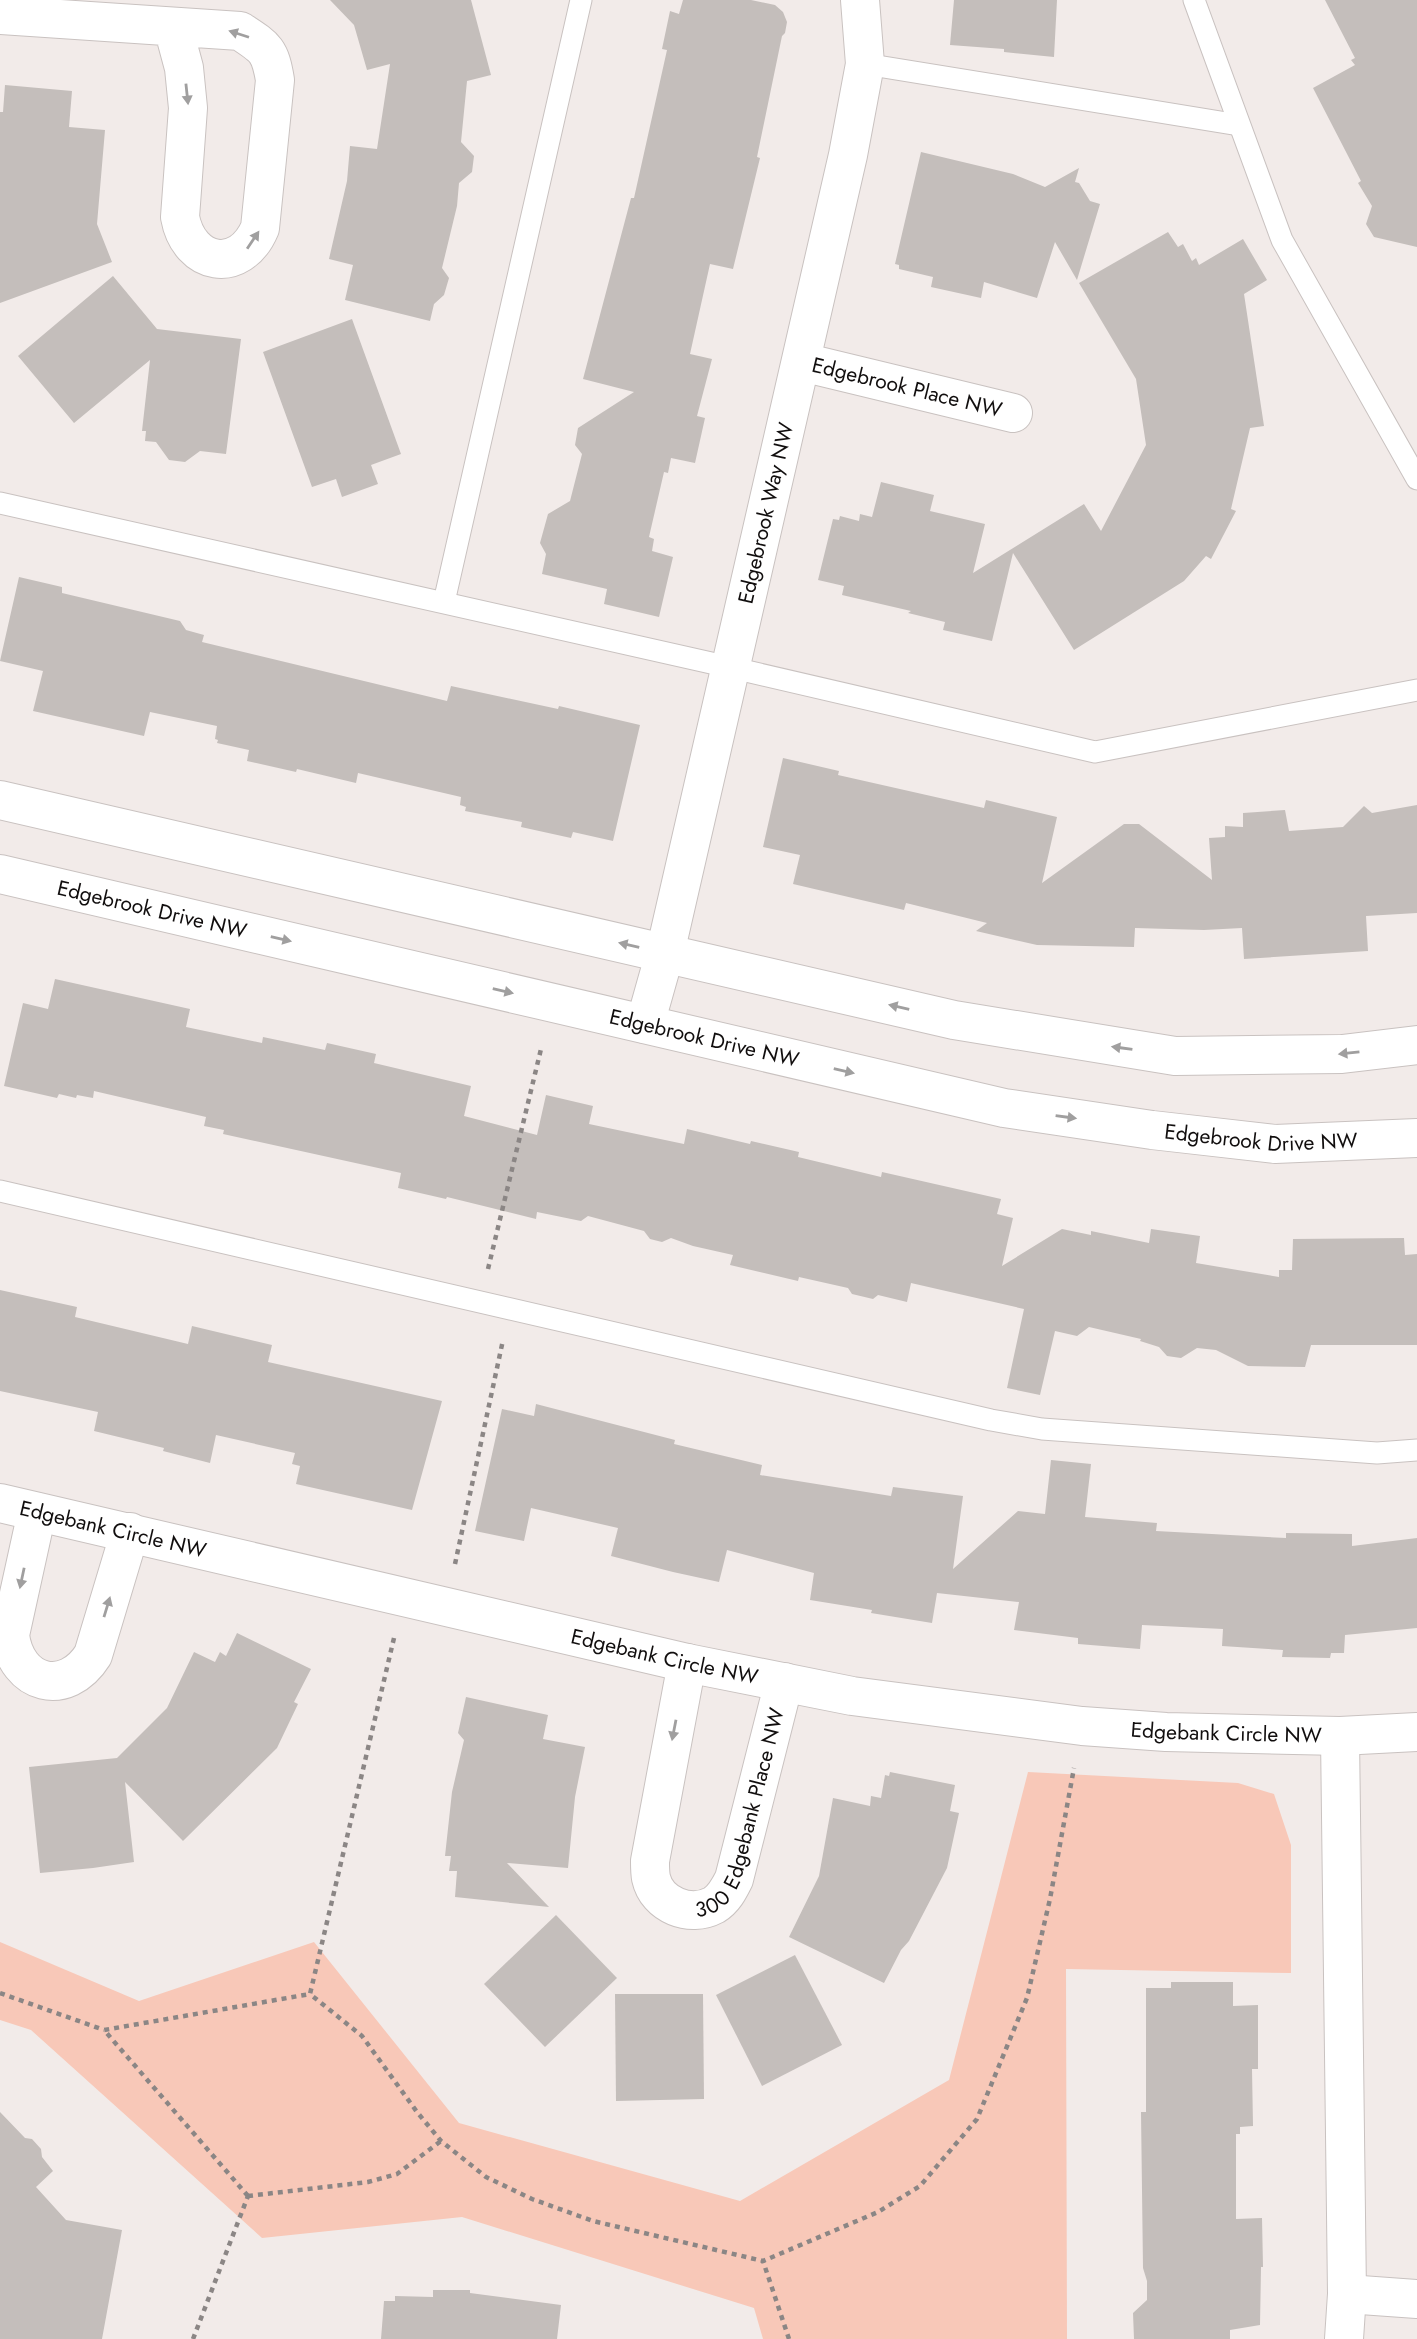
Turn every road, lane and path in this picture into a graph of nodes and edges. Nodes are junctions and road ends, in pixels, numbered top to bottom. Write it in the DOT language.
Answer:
graph roads {
  1 [pos="581,0"];
  2 [pos="860,0"];
  3 [pos="1194,0"];
  4 [pos="0,15"];
  5 [pos="173,27"];
  6 [pos="865,64"];
  7 [pos="1239,125"];
  8 [pos="802,362"];
  9 [pos="1013,413"];
  10 [pos="1417,480"];
  11 [pos="0,502"];
  12 [pos="444,602"];
  13 [pos="729,667"];
  14 [pos="1417,690"];
  15 [pos="0,800"];
  16 [pos="0,874"];
  17 [pos="665,953"];
  18 [pos="645,1024"];
  19 [pos="1417,1045"];
  20 [pos="541,1049"];
  21 [pos="1417,1138"];
  22 [pos="0,1191"];
  23 [pos="478,1301"];
  24 [pos="511,1308"];
  25 [pos="1417,1450"];
  26 [pos="0,1503"];
  27 [pos="37,1512"];
  28 [pos="130,1532"];
  29 [pos="403,1597"];
  30 [pos="443,1606"];
  31 [pos="687,1663"];
  32 [pos="784,1682"];
  33 [pos="1082,1726"];
  34 [pos="1417,1732"];
  35 [pos="1340,1736"];
  36 [pos="0,1993"];
  37 [pos="310,1994"];
  38 [pos="104,2030"];
  39 [pos="441,2141"];
  40 [pos="247,2196"];
  41 [pos="762,2261"];
  42 [pos="1347,2294"];
  43 [pos="1417,2299"];
  44 [pos="193,2339"];
  45 [pos="789,2339"];
  46 [pos="1344,2339"];
  1 -- 12 [label="lane"];
  2 -- 6 [label="street, Edgebrook Way NW"];
  3 -- 7 [label="lane"];
  4 -- 5 [label="street"];
  5 -- 5 [label="street, one-way"];
  6 -- 7 [label="lane"];
  6 -- 8 [label="street, Edgebrook Way NW"];
  7 -- 10 [label="lane"];
  8 -- 9 [label="street, Edgebrook Place NW"];
  8 -- 13 [label="street, Edgebrook Way NW"];
  11 -- 12 [label="lane"];
  12 -- 13 [label="lane"];
  13 -- 14 [label="lane"];
  13 -- 17 [label="street, Edgebrook Way NW"];
  17 -- 15 [label="street, one-way"];
  16 -- 18 [label="street, Edgebrook Drive NW, one-way"];
  17 -- 18 [label="street, Edgebrook Way NW"];
  19 -- 17 [label="street, one-way"];
  18 -- 21 [label="street, Edgebrook Drive NW, one-way"];
  20 -- 23 [label="path"];
  22 -- 23 [label="lane"];
  23 -- 24 [label="lane"];
  24 -- 25 [label="lane"];
  24 -- 30 [label="path"];
  26 -- 27 [label="street, Edgebank Circle NW"];
  27 -- 28 [label="street, Edgebank Circle NW"];
  27 -- 28 [label="street, one-way"];
  28 -- 29 [label="street, Edgebank Circle NW"];
  29 -- 30 [label="street, Edgebank Circle NW"];
  29 -- 37 [label="path"];
  30 -- 31 [label="street, Edgebank Circle NW"];
  31 -- 32 [label="street, Edgebank Circle NW"];
  31 -- 32 [label="street, 300 Edgebank Place NW, one-way"];
  32 -- 33 [label="street, Edgebank Circle NW"];
  33 -- 35 [label="street, Edgebank Circle NW"];
  33 -- 41 [label="path"];
  34 -- 35 [label="street, Edgebank Circle NW"];
  35 -- 42 [label="street, Edgebank Circle NW"];
  36 -- 38 [label="path"];
  37 -- 38 [label="path"];
  37 -- 39 [label="path"];
  38 -- 40 [label="path"];
  39 -- 40 [label="path"];
  39 -- 41 [label="path"];
  40 -- 44 [label="path"];
  41 -- 45 [label="path"];
  42 -- 43 [label="street"];
  42 -- 46 [label="street, Edgebank Circle NW"];
}
